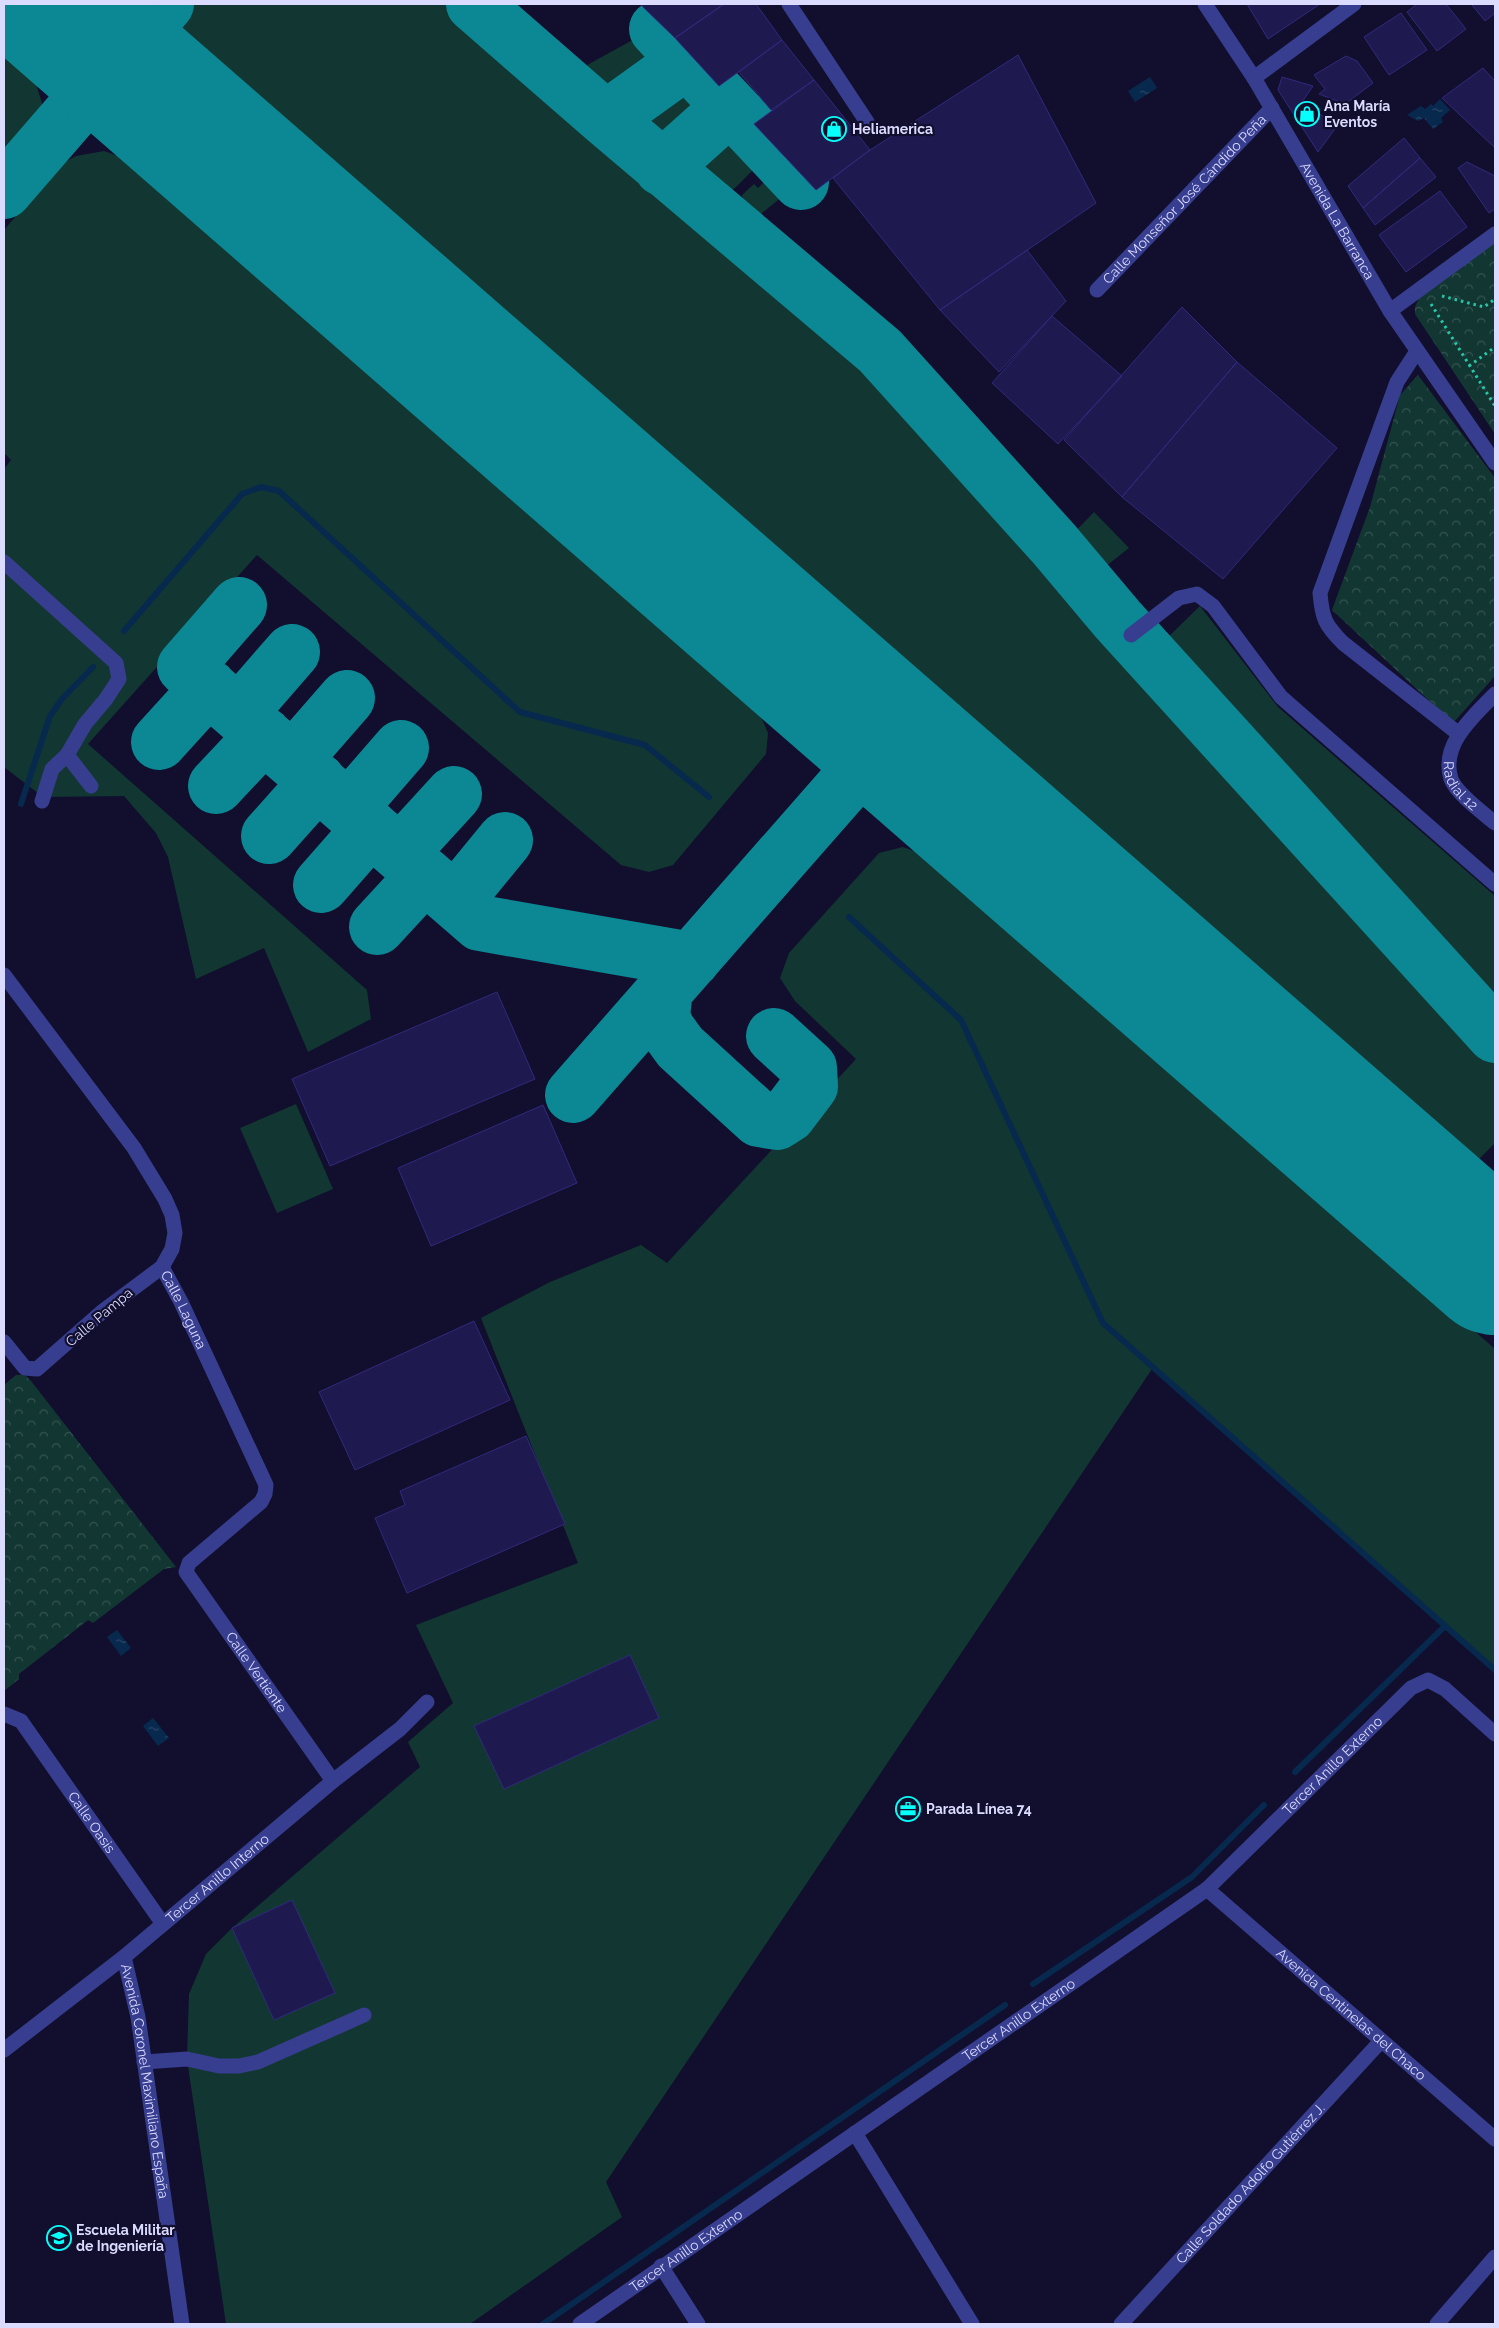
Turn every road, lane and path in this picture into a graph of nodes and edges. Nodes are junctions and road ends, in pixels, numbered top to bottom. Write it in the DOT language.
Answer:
graph roads {
  1 [pos="790,4"];
  2 [pos="1205,4"];
  3 [pos="1354,4"];
  4 [pos="1254,78"];
  5 [pos="1272,108"];
  6 [pos="868,122"];
  7 [pos="1495,234"];
  8 [pos="1097,290"];
  9 [pos="1450,291"];
  10 [pos="1442,296"];
  11 [pos="1495,299"];
  12 [pos="1390,311"];
  13 [pos="1495,347"];
  14 [pos="1417,351"];
  15 [pos="1469,366"];
  16 [pos="1495,406"];
  17 [pos="1474,435"];
  18 [pos="1495,450"];
  19 [pos="1495,463"];
  20 [pos="4,562"];
  21 [pos="1131,635"];
  22 [pos="1495,694"];
  23 [pos="1459,734"];
  24 [pos="67,755"];
  25 [pos="91,786"];
  26 [pos="42,801"];
  27 [pos="1495,823"];
  28 [pos="1495,884"];
  29 [pos="4,975"];
  30 [pos="162,1267"];
  31 [pos="4,1342"];
  32 [pos="9,1361"];
  33 [pos="189,1563"];
  34 [pos="427,1702"];
  35 [pos="4,1714"];
  36 [pos="1495,1734"];
  37 [pos="333,1781"];
  38 [pos="1208,1889"];
  39 [pos="164,1924"];
  40 [pos="124,1957"];
  41 [pos="364,2015"];
  42 [pos="1381,2041"];
  43 [pos="4,2050"];
  44 [pos="144,2062"];
  45 [pos="855,2133"];
  46 [pos="1495,2139"];
  47 [pos="1495,2257"];
  48 [pos="661,2266"];
  49 [pos="182,2324"];
  50 [pos="580,2324"];
  51 [pos="698,2324"];
  52 [pos="972,2324"];
  53 [pos="1121,2324"];
  54 [pos="1437,2324"];
  1 -- 6 [label="street"];
  2 -- 4 [label="street, Avenida La Barranca"];
  3 -- 4 [label="street"];
  4 -- 5 [label="street, Avenida La Barranca"];
  5 -- 8 [label="street, Calle Monseñor José Cándido Peña"];
  5 -- 12 [label="street, Avenida La Barranca"];
  7 -- 12 [label="street"];
  9 -- 10 [label="path"];
  10 -- 11 [label="path"];
  10 -- 15 [label="path"];
  12 -- 14 [label="street, Avenida La Barranca"];
  13 -- 15 [label="path"];
  14 -- 17 [label="street, Avenida La Barranca"];
  14 -- 23 [label="street"];
  15 -- 16 [label="path"];
  17 -- 18 [label="street, Avenida La Barranca"];
  17 -- 19 [label="street, Avenida La Barranca"];
  20 -- 24 [label="street"];
  21 -- 28 [label="street"];
  22 -- 23 [label="street, Radial 12"];
  23 -- 27 [label="street, Radial 12"];
  24 -- 25 [label="street"];
  24 -- 26 [label="street"];
  29 -- 30 [label="street, Calle Laguna"];
  30 -- 32 [label="street, Calle Pampa"];
  30 -- 33 [label="street, Calle Laguna"];
  31 -- 32 [label="street"];
  33 -- 37 [label="street, Calle Vertiente"];
  34 -- 37 [label="street, Tercer Anillo Interno"];
  35 -- 39 [label="street, Calle Oasis"];
  36 -- 38 [label="street, Tercer Anillo Externo"];
  37 -- 39 [label="street, Tercer Anillo Interno"];
  38 -- 42 [label="street, Avenida Centinelas del Chaco"];
  38 -- 45 [label="street, Tercer Anillo Externo"];
  39 -- 40 [label="street, Tercer Anillo Interno"];
  40 -- 43 [label="street, Tercer Anillo Interno"];
  40 -- 44 [label="street, Avenida Coronel Maximiliano España"];
  41 -- 44 [label="street"];
  42 -- 46 [label="street, Avenida Centinelas del Chaco"];
  42 -- 53 [label="street, Calle Soldado Adolfo Gutiérrez J."];
  44 -- 49 [label="street, Avenida Coronel Maximiliano España"];
  45 -- 48 [label="street, Tercer Anillo Externo"];
  45 -- 52 [label="street"];
  47 -- 54 [label="street"];
  48 -- 50 [label="street, Tercer Anillo Externo"];
  48 -- 51 [label="street"];
}
